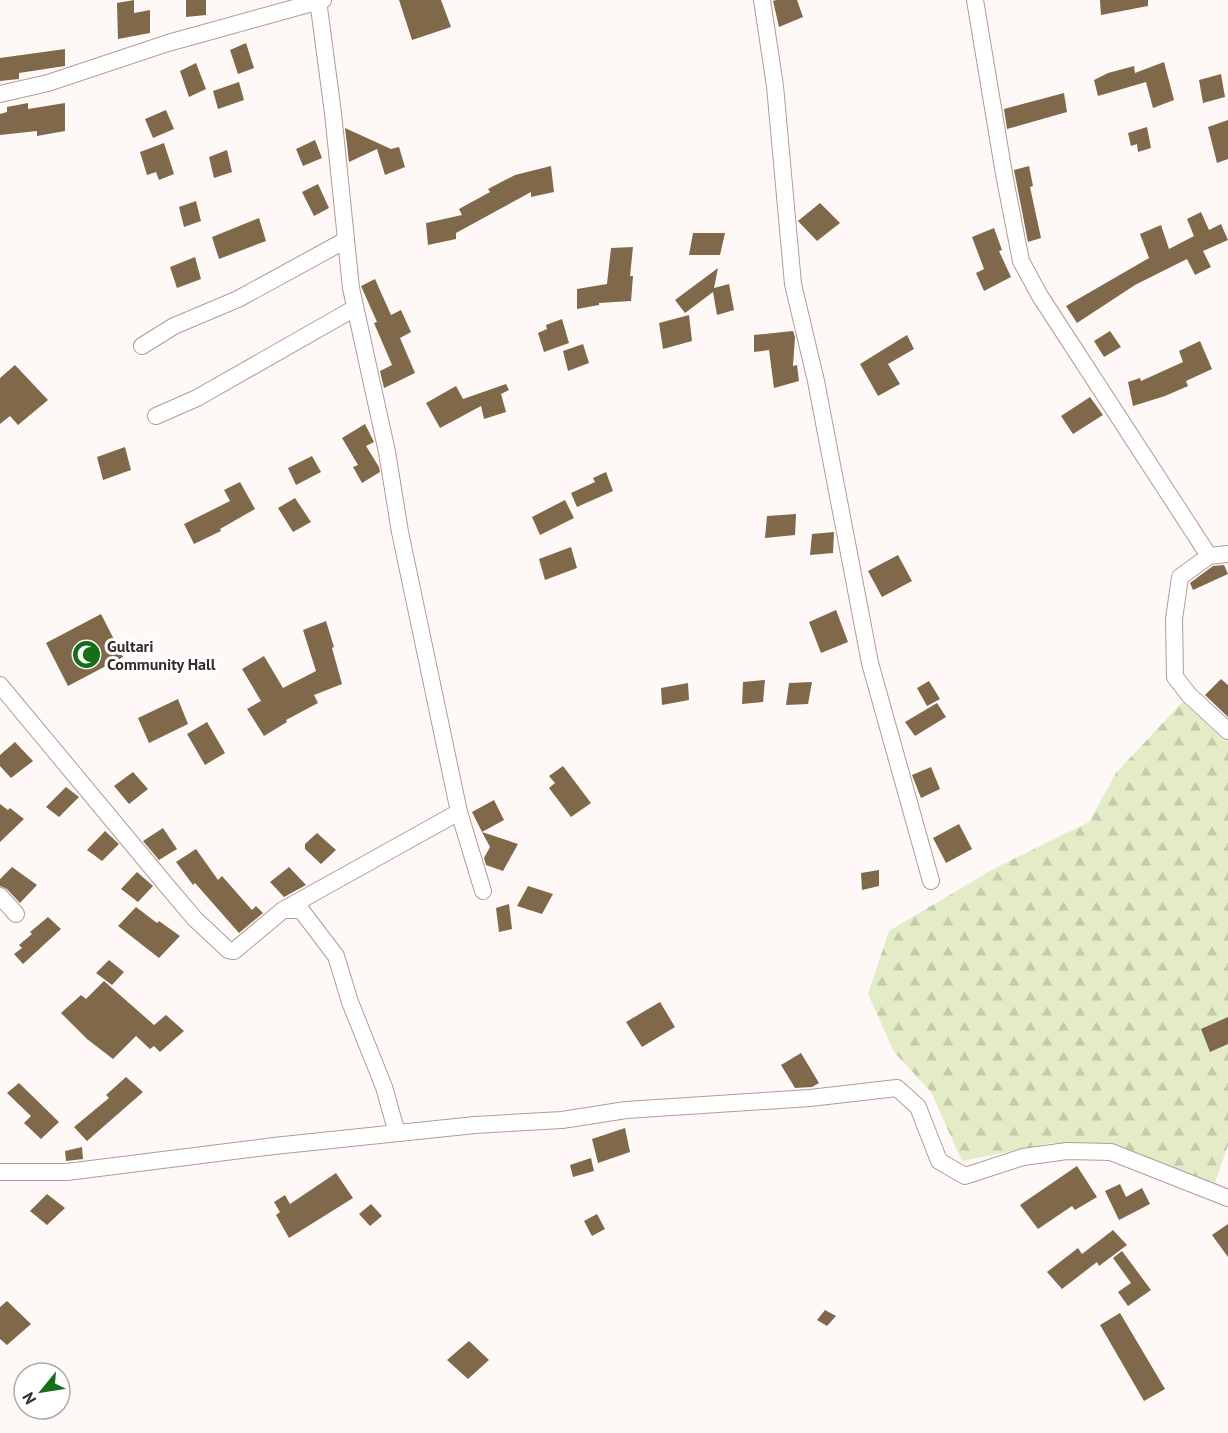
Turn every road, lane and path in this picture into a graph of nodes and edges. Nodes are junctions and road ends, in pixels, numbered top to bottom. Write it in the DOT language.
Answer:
graph roads {
  1 [pos="762,0"];
  2 [pos="975,0"];
  3 [pos="320,1"];
  4 [pos="0,94"];
  5 [pos="346,240"];
  6 [pos="355,308"];
  7 [pos="142,346"];
  8 [pos="156,416"];
  9 [pos="1228,554"];
  10 [pos="1209,556"];
  11 [pos="0,685"];
  12 [pos="1228,731"];
  13 [pos="459,812"];
  14 [pos="931,880"];
  15 [pos="483,891"];
  16 [pos="0,896"];
  17 [pos="283,910"];
  18 [pos="16,914"];
  19 [pos="397,1133"];
  20 [pos="0,1172"];
  21 [pos="1228,1198"];
  1 -- 14 [label="street"];
  2 -- 10 [label="street"];
  3 -- 4 [label="street"];
  3 -- 5 [label="street"];
  5 -- 6 [label="street"];
  5 -- 7 [label="street"];
  6 -- 8 [label="street"];
  6 -- 13 [label="street"];
  9 -- 10 [label="street"];
  10 -- 12 [label="street"];
  11 -- 17 [label="street"];
  13 -- 15 [label="street"];
  13 -- 17 [label="street"];
  16 -- 18 [label="street"];
  17 -- 19 [label="street"];
  19 -- 20 [label="street"];
  19 -- 21 [label="street"];
}
